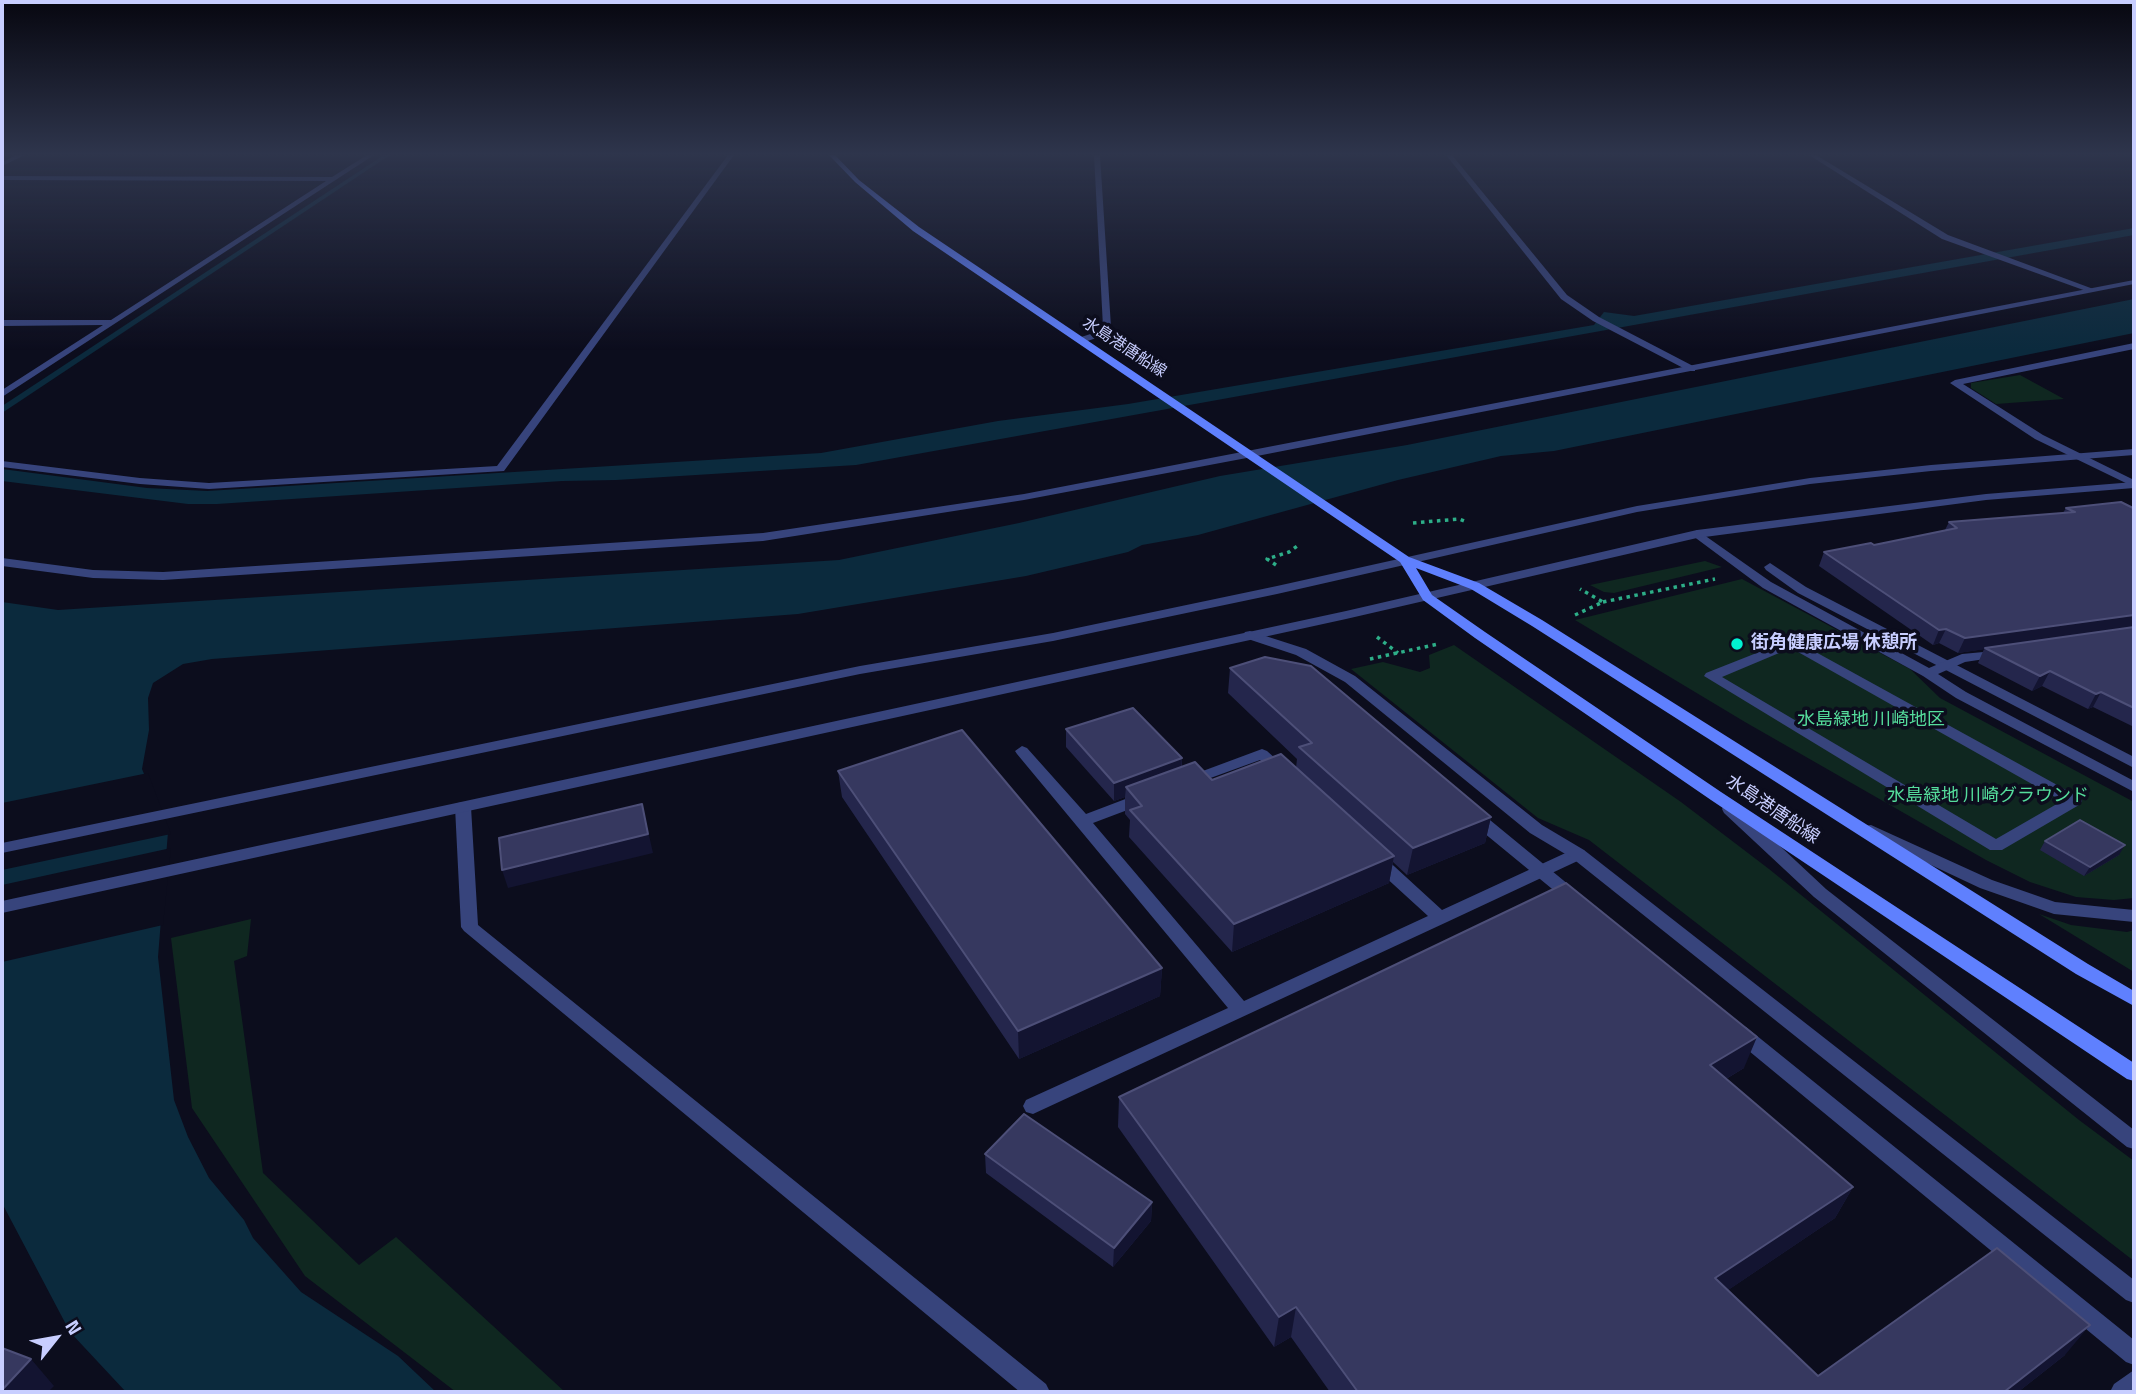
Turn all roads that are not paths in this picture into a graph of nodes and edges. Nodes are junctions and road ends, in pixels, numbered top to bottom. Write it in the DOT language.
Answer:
graph roads {
  1 [pos="269,220"];
  2 [pos="683,220"];
  3 [pos="905,220"];
  4 [pos="1101,220"];
  5 [pos="1502,220"];
  6 [pos="1918,220"];
  7 [pos="2134,282"];
  8 [pos="2092,290"];
  9 [pos="111,322"];
  10 [pos="2,323"];
  11 [pos="1082,340"];
  12 [pos="2134,346"];
  13 [pos="1692,369"];
  14 [pos="2,394"];
  15 [pos="2134,452"];
  16 [pos="1252,454"];
  17 [pos="2077,456"];
  18 [pos="2,464"];
  19 [pos="2134,485"];
  20 [pos="1697,534"];
  21 [pos="1405,560"];
  22 [pos="2,562"];
  23 [pos="1770,567"];
  24 [pos="1475,586"];
  25 [pos="1427,597"];
  26 [pos="1250,635"];
  27 [pos="1792,643"];
  28 [pos="2015,651"];
  29 [pos="1946,665"];
  30 [pos="1928,673"];
  31 [pos="1022,751"];
  32 [pos="2134,763"];
  33 [pos="1292,781"];
  34 [pos="2134,787"];
  35 [pos="1716,796"];
  36 [pos="1456,801"];
  37 [pos="463,807"];
  38 [pos="1842,816"];
  39 [pos="1083,821"];
  40 [pos="1361,845"];
  41 [pos="2,848"];
  42 [pos="1578,854"];
  43 [pos="1541,871"];
  44 [pos="1585,906"];
  45 [pos="2,907"];
  46 [pos="2134,916"];
  47 [pos="1441,918"];
  48 [pos="2134,999"];
  49 [pos="1241,1010"];
  50 [pos="1725,1020"];
  51 [pos="2134,1073"];
  52 [pos="1033,1106"];
  53 [pos="2134,1141"];
  54 [pos="2134,1293"];
  55 [pos="2134,1354"];
  56 [pos="2134,1382"];
  57 [pos="1038,1392"];
  58 [pos="2122,1392"];
  1 -- 9 [label="street"];
  2 -- 18 [label="street"];
  3 -- 11 [label="main road, 水島港唐船線"];
  4 -- 11 [label="street"];
  5 -- 13 [label="street"];
  6 -- 8 [label="street"];
  7 -- 8 [label="street"];
  8 -- 13 [label="street"];
  9 -- 10 [label="street"];
  9 -- 14 [label="street"];
  11 -- 16 [label="main road, 水島港唐船線"];
  12 -- 17 [label="street"];
  13 -- 16 [label="street"];
  15 -- 17 [label="street"];
  16 -- 21 [label="main road, 水島港唐船線"];
  16 -- 22 [label="street"];
  17 -- 19 [label="street"];
  17 -- 21 [label="street"];
  19 -- 20 [label="street"];
  20 -- 24 [label="street"];
  20 -- 30 [label="street"];
  21 -- 24 [label="main road, 水島港唐船線"];
  21 -- 25 [label="main road, 水島港唐船線"];
  21 -- 41 [label="street"];
  23 -- 29 [label="street"];
  24 -- 25 [label="street"];
  24 -- 38 [label="main road, 水島港唐船線"];
  25 -- 26 [label="street"];
  25 -- 35 [label="main road, 水島港唐船線"];
  26 -- 37 [label="street"];
  26 -- 42 [label="street"];
  27 -- 27 [label="street"];
  28 -- 29 [label="street"];
  29 -- 30 [label="street"];
  29 -- 32 [label="street"];
  30 -- 34 [label="street"];
  31 -- 39 [label="street"];
  33 -- 39 [label="street"];
  35 -- 51 [label="main road, 水島港唐船線"];
  35 -- 53 [label="street"];
  36 -- 43 [label="street"];
  37 -- 45 [label="street"];
  37 -- 57 [label="street"];
  38 -- 46 [label="street"];
  38 -- 48 [label="main road, 水島港唐船線"];
  39 -- 49 [label="street"];
  40 -- 47 [label="street"];
  42 -- 43 [label="street"];
  42 -- 54 [label="street"];
  43 -- 44 [label="street"];
  43 -- 47 [label="street"];
  47 -- 49 [label="street"];
  49 -- 52 [label="street"];
  50 -- 55 [label="street"];
  56 -- 58 [label="street"];
}
